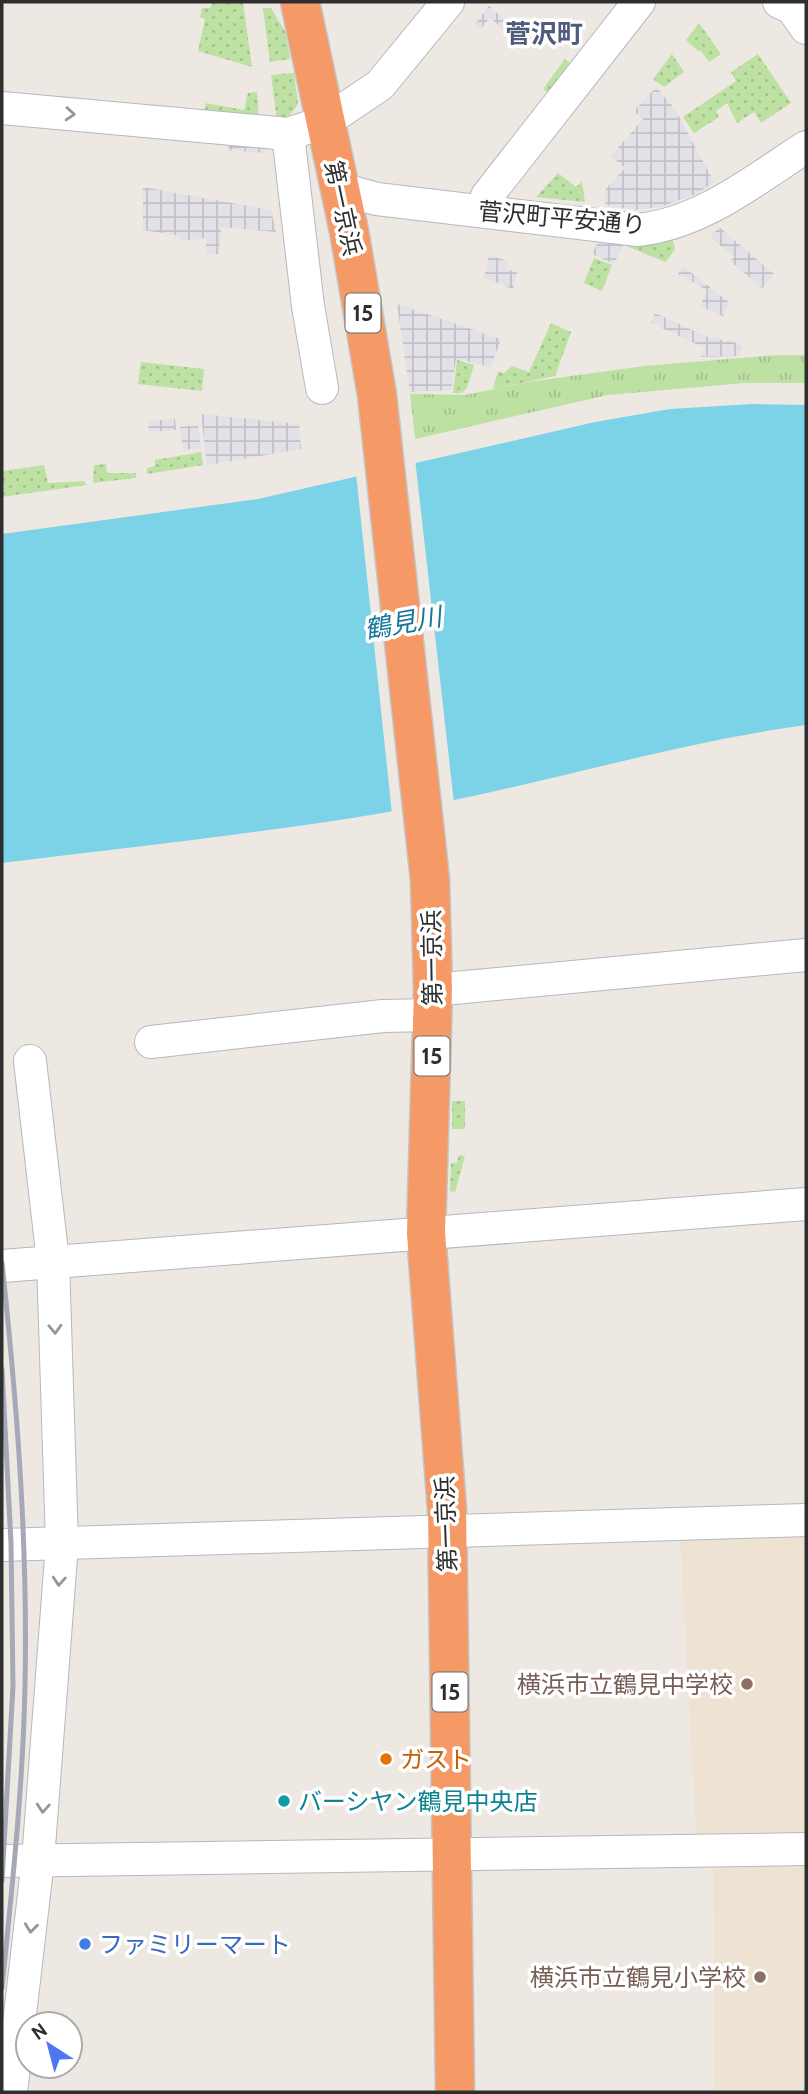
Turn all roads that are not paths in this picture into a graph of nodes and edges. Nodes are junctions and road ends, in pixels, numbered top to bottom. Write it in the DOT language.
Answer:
graph roads {
  1 [pos="300,2"];
  2 [pos="448,2"];
  3 [pos="639,2"];
  4 [pos="2,108"];
  5 [pos="325,122"];
  6 [pos="288,134"];
  7 [pos="806,147"];
  8 [pos="340,189"];
  9 [pos="483,211"];
  10 [pos="322,388"];
  11 [pos="806,955"];
  12 [pos="433,1003"];
  13 [pos="151,1042"];
  14 [pos="30,1061"];
  15 [pos="806,1204"];
  16 [pos="426,1233"];
  17 [pos="53,1261"];
  18 [pos="2,1266"];
  19 [pos="806,1520"];
  20 [pos="447,1530"];
  21 [pos="62,1544"];
  22 [pos="2,1545"];
  23 [pos="806,1849"];
  24 [pos="453,1855"];
  25 [pos="38,1860"];
  26 [pos="2,1861"];
  27 [pos="11,2092"];
  28 [pos="456,2092"];
  1 -- 5 [label="highway, 第一京浜 / 15"];
  2 -- 5 [label="street"];
  3 -- 9 [label="street"];
  4 -- 6 [label="street, one-way"];
  5 -- 6 [label="street"];
  5 -- 8 [label="highway, 第一京浜 / 15"];
  6 -- 10 [label="street"];
  7 -- 9 [label="street, 菅沢町平安通り"];
  8 -- 9 [label="street, 菅沢町平安通り"];
  8 -- 12 [label="highway, 第一京浜 / 15"];
  11 -- 12 [label="street"];
  12 -- 13 [label="street"];
  12 -- 16 [label="highway, 第一京浜 / 15"];
  14 -- 17 [label="street"];
  15 -- 16 [label="street"];
  16 -- 17 [label="street"];
  16 -- 20 [label="highway, 第一京浜 / 15"];
  17 -- 18 [label="street"];
  17 -- 21 [label="street, one-way"];
  19 -- 20 [label="street"];
  20 -- 21 [label="street"];
  20 -- 24 [label="highway, 第一京浜 / 15"];
  21 -- 22 [label="street"];
  21 -- 25 [label="street, one-way"];
  23 -- 24 [label="street"];
  24 -- 25 [label="street"];
  24 -- 28 [label="highway, 第一京浜 / 15"];
  25 -- 26 [label="street"];
  25 -- 27 [label="street, one-way"];
}
